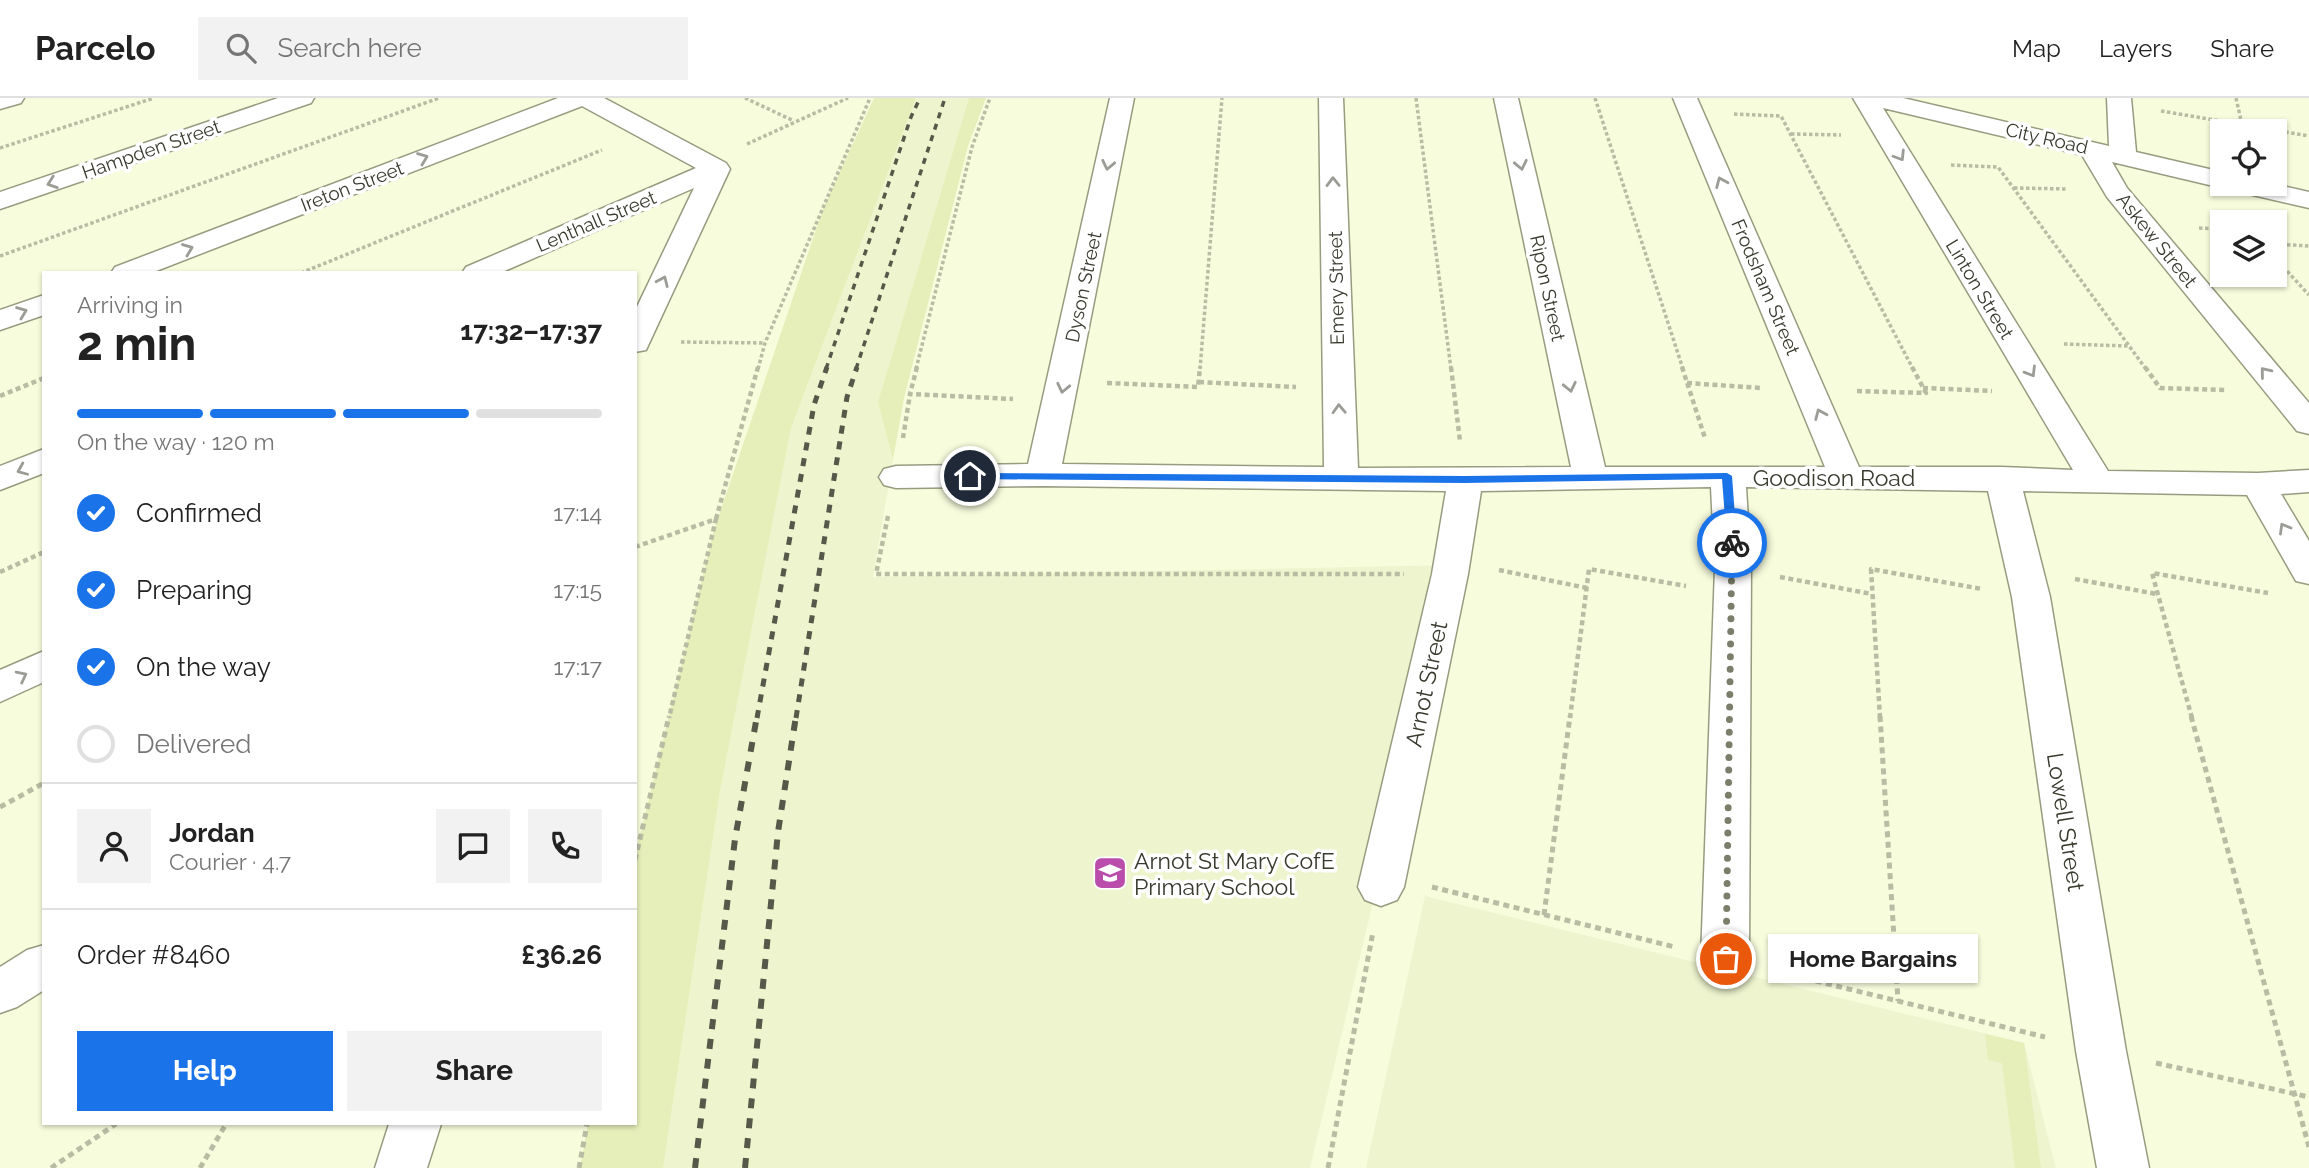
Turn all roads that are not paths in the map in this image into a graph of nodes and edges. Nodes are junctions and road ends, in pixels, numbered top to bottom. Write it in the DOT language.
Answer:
graph roads {
  1 [pos="12,98"];
  2 [pos="302,98"];
  3 [pos="580,98"];
  4 [pos="586,98"];
  5 [pos="1122,98"];
  6 [pos="1331,98"];
  7 [pos="1506,98"];
  8 [pos="1865,98"];
  9 [pos="1872,98"];
  10 [pos="2119,101"];
  11 [pos="0,102"];
  12 [pos="1688,105"];
  13 [pos="2091,148"];
  14 [pos="2123,156"];
  15 [pos="711,166"];
  16 [pos="2210,177"];
  17 [pos="2287,195"];
  18 [pos="2309,200"];
  19 [pos="0,201"];
  20 [pos="130,271"];
  21 [pos="480,271"];
  22 [pos="42,305"];
  23 [pos="0,321"];
  24 [pos="637,341"];
  25 [pos="2309,424"];
  26 [pos="42,461"];
  27 [pos="1043,475"];
  28 [pos="1722,476"];
  29 [pos="896,477"];
  30 [pos="1341,477"];
  31 [pos="1590,477"];
  32 [pos="1846,477"];
  33 [pos="2003,478"];
  34 [pos="0,479"];
  35 [pos="1465,480"];
  36 [pos="2096,480"];
  37 [pos="2309,481"];
  38 [pos="2258,484"];
  39 [pos="2309,572"];
  40 [pos="42,666"];
  41 [pos="0,687"];
  42 [pos="1383,881"];
  43 [pos="1726,959"];
  44 [pos="42,966"];
  45 [pos="0,992"];
  46 [pos="415,1125"];
  47 [pos="401,1168"];
  48 [pos="2123,1168"];
  1 -- 11 [label="street"];
  2 -- 19 [label="street, Hampden Street, one-way"];
  20 -- 3 [label="street, Ireton Street, one-way"];
  4 -- 15 [label="street"];
  5 -- 27 [label="street, Dyson Street, one-way"];
  30 -- 6 [label="street, Emery Street, one-way"];
  7 -- 31 [label="street, Ripon Street, one-way"];
  8 -- 36 [label="street, Linton Street, one-way"];
  9 -- 13 [label="street, City Road"];
  10 -- 14 [label="street"];
  32 -- 12 [label="street, Frodsham Street, one-way"];
  13 -- 14 [label="street, City Road"];
  25 -- 13 [label="street, Askew Street, one-way"];
  14 -- 16 [label="street, City Road"];
  15 -- 21 [label="street, Lenthall Street"];
  24 -- 15 [label="street, one-way"];
  17 -- 18 [label="street"];
  23 -- 22 [label="street, one-way"];
  26 -- 34 [label="street, one-way"];
  27 -- 29 [label="street, Goodison Road"];
  27 -- 30 [label="street, Goodison Road"];
  28 -- 31 [label="street, Goodison Road"];
  28 -- 32 [label="street, Goodison Road"];
  28 -- 43 [label="street"];
  30 -- 35 [label="street, Goodison Road"];
  31 -- 35 [label="street, Goodison Road"];
  32 -- 33 [label="street, Goodison Road"];
  33 -- 36 [label="street, Goodison Road"];
  33 -- 48 [label="street, Lowell Street"];
  35 -- 42 [label="street, Arnot Street"];
  36 -- 38 [label="street, Goodison Road"];
  37 -- 38 [label="street, Goodison Road"];
  39 -- 38 [label="street, one-way"];
  41 -- 40 [label="street, one-way"];
  44 -- 45 [label="street"];
  46 -- 47 [label="street"];
}
